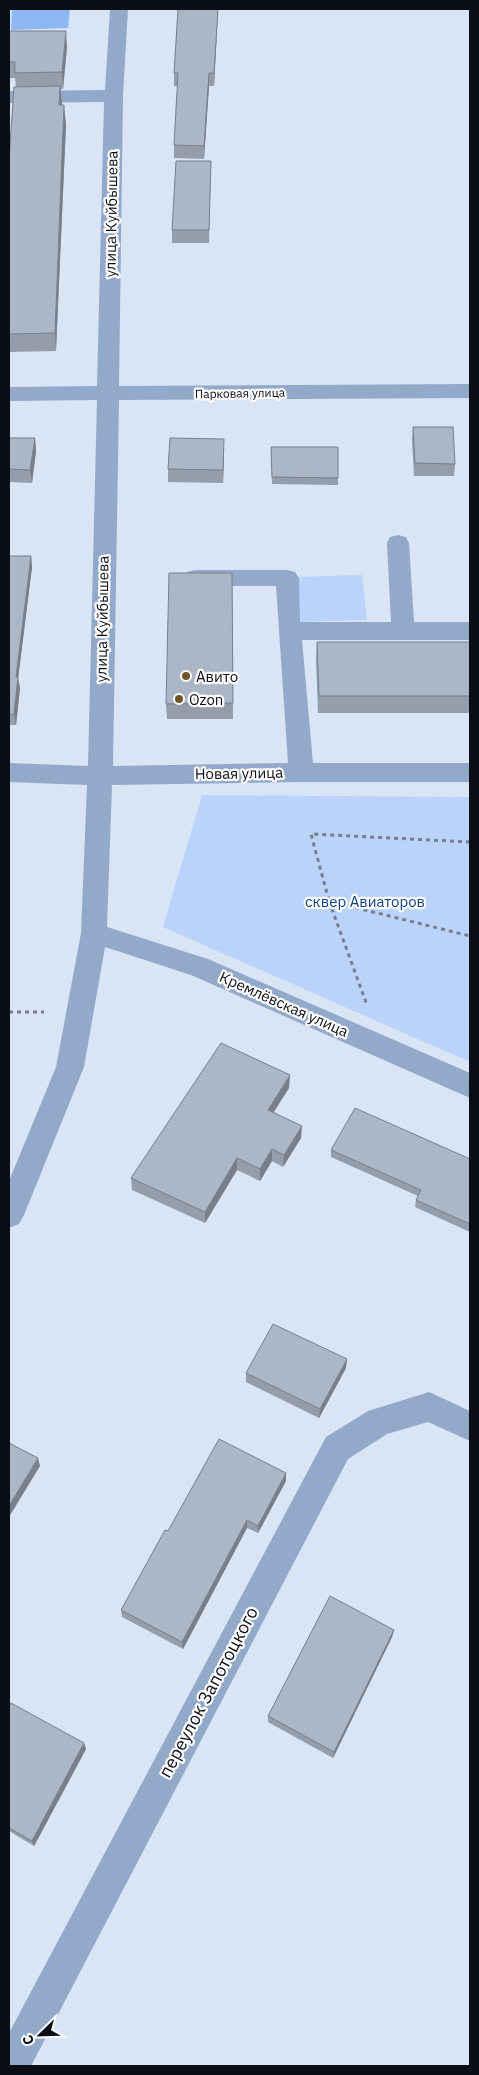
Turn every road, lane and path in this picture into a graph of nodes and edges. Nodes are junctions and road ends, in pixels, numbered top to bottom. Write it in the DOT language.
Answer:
graph roads {
  1 [pos="119,9"];
  2 [pos="114,96"];
  3 [pos="9,97"];
  4 [pos="470,391"];
  5 [pos="9,394"];
  6 [pos="106,394"];
  7 [pos="398,543"];
  8 [pos="171,578"];
  9 [pos="289,631"];
  10 [pos="403,631"];
  11 [pos="470,631"];
  12 [pos="9,772"];
  13 [pos="301,772"];
  14 [pos="470,773"];
  15 [pos="100,776"];
  16 [pos="470,842"];
  17 [pos="329,901"];
  18 [pos="94,933"];
  19 [pos="470,936"];
  20 [pos="368,1008"];
  21 [pos="470,1086"];
  22 [pos="9,1215"];
  23 [pos="470,1426"];
  24 [pos="11,2066"];
  1 -- 2 [label="street, улица Куйбышева"];
  2 -- 3 [label="street"];
  2 -- 6 [label="street, улица Куйбышева"];
  4 -- 6 [label="street, Парковая улица"];
  5 -- 6 [label="street, Парковая улица"];
  6 -- 15 [label="street, улица Куйбышева"];
  7 -- 10 [label="street"];
  8 -- 9 [label="street"];
  9 -- 10 [label="street"];
  9 -- 13 [label="street"];
  10 -- 11 [label="street"];
  12 -- 15 [label="street, Новая улица"];
  13 -- 14 [label="street, Новая улица"];
  13 -- 15 [label="street, Новая улица"];
  15 -- 18 [label="street, улица Куйбышева"];
  16 -- 17 [label="path"];
  17 -- 19 [label="path"];
  17 -- 20 [label="path"];
  18 -- 21 [label="street, Кремлёвская улица"];
  18 -- 22 [label="street, улица Куйбышева"];
  23 -- 24 [label="street, переулок Запотоцкого"];
}
